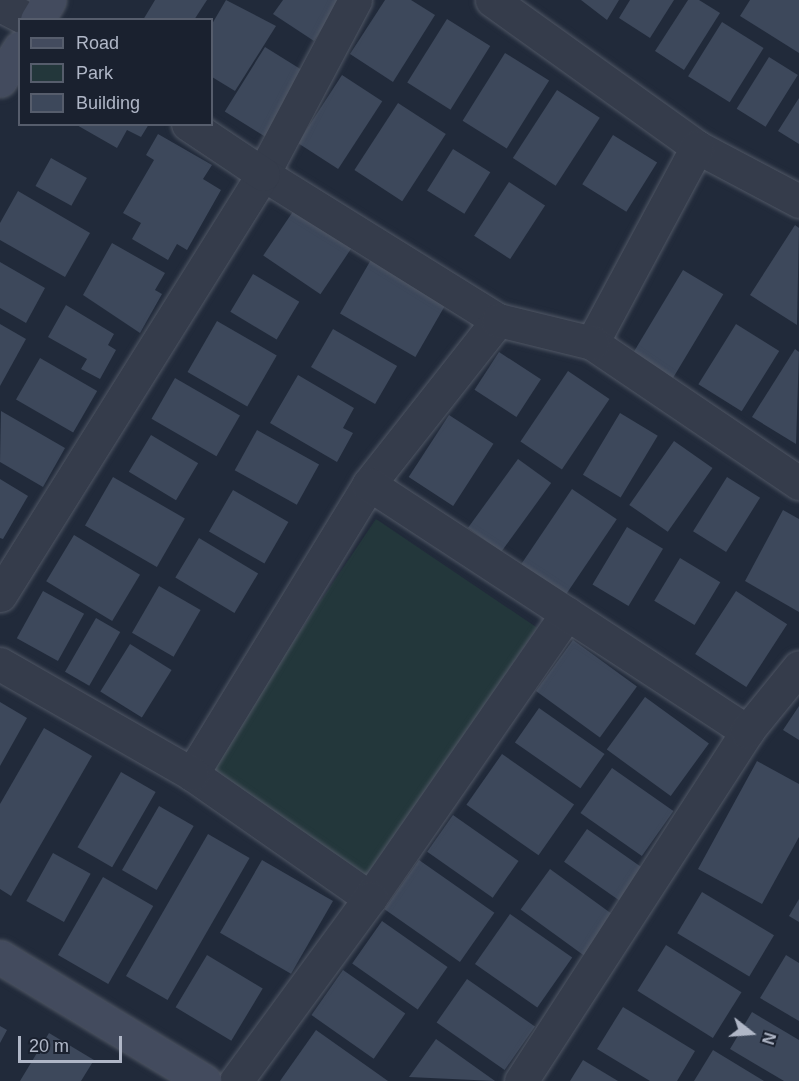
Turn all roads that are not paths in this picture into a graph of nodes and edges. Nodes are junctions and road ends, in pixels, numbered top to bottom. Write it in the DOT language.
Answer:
graph roads {
  1 [pos="49,0"];
  2 [pos="355,0"];
  3 [pos="492,0"];
  4 [pos="0,5"];
  5 [pos="25,18"];
  6 [pos="38,18"];
  7 [pos="18,51"];
  8 [pos="0,80"];
  9 [pos="191,126"];
  10 [pos="697,147"];
  11 [pos="262,174"];
  12 [pos="799,201"];
  13 [pos="498,320"];
  14 [pos="592,343"];
  15 [pos="799,483"];
  16 [pos="369,484"];
  17 [pos="0,595"];
  18 [pos="567,614"];
  19 [pos="0,664"];
  20 [pos="799,667"];
  21 [pos="747,731"];
  22 [pos="192,774"];
  23 [pos="370,898"];
  24 [pos="0,957"];
  25 [pos="204,1081"];
  26 [pos="236,1081"];
  27 [pos="521,1081"];
  1 -- 6 [label="street"];
  2 -- 11 [label="street"];
  3 -- 10 [label="street"];
  4 -- 5 [label="street"];
  7 -- 8 [label="street"];
  9 -- 11 [label="street"];
  10 -- 12 [label="street"];
  10 -- 14 [label="street"];
  11 -- 13 [label="street"];
  11 -- 17 [label="street"];
  13 -- 14 [label="street"];
  13 -- 16 [label="street"];
  14 -- 15 [label="street"];
  16 -- 18 [label="street"];
  16 -- 22 [label="street"];
  18 -- 21 [label="street"];
  18 -- 23 [label="street"];
  19 -- 22 [label="street"];
  20 -- 21 [label="street"];
  21 -- 27 [label="street"];
  22 -- 23 [label="street"];
  23 -- 26 [label="street"];
  24 -- 25 [label="street"];
}
